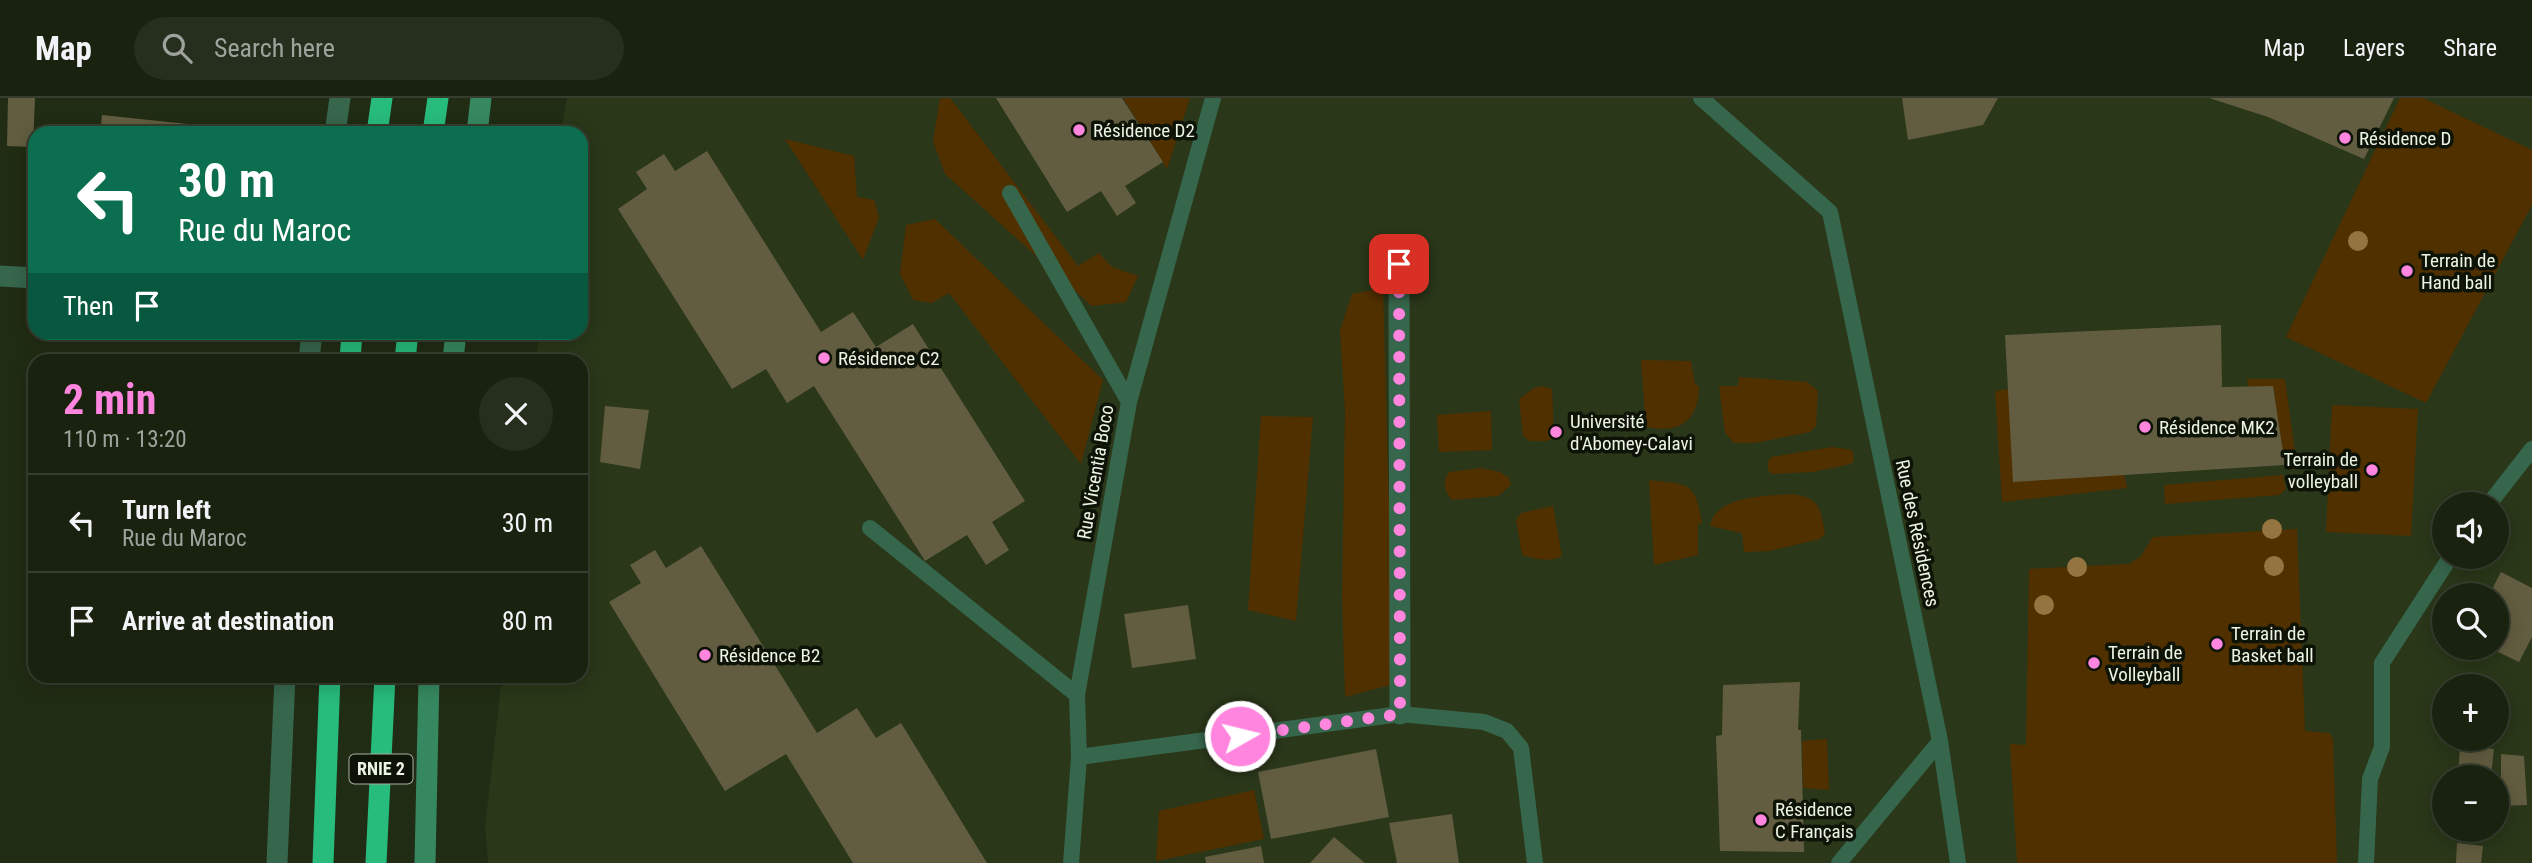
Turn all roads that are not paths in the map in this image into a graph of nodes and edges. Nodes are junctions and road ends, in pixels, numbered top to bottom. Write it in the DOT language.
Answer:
graph roads {
  1 [pos="340,98"];
  2 [pos="382,98"];
  3 [pos="438,98"];
  4 [pos="481,98"];
  5 [pos="1213,98"];
  6 [pos="1701,98"];
  7 [pos="336,126"];
  8 [pos="378,126"];
  9 [pos="434,126"];
  10 [pos="478,126"];
  11 [pos="1010,193"];
  12 [pos="1399,264"];
  13 [pos="0,276"];
  14 [pos="28,278"];
  15 [pos="1129,402"];
  16 [pos="2532,449"];
  17 [pos="2498,492"];
  18 [pos="870,528"];
  19 [pos="2443,569"];
  20 [pos="285,683"];
  21 [pos="330,683"];
  22 [pos="385,683"];
  23 [pos="429,683"];
  24 [pos="1077,695"];
  25 [pos="1400,714"];
  26 [pos="1940,741"];
  27 [pos="1079,757"];
  28 [pos="277,863"];
  29 [pos="323,863"];
  30 [pos="376,863"];
  31 [pos="425,863"];
  32 [pos="1071,863"];
  33 [pos="1535,863"];
  34 [pos="1839,863"];
  35 [pos="1958,863"];
  36 [pos="2366,863"];
  1 -- 7 [label="street"];
  2 -- 8 [label="highway"];
  3 -- 9 [label="highway"];
  4 -- 10 [label="street"];
  5 -- 15 [label="lane, Rue Vicentia Boco"];
  6 -- 26 [label="lane, Rue des Résidences"];
  11 -- 15 [label="lane"];
  12 -- 25 [label="street"];
  13 -- 14 [label="street"];
  15 -- 24 [label="lane, Rue Vicentia Boco"];
  16 -- 17 [label="lane"];
  18 -- 24 [label="lane"];
  19 -- 36 [label="lane"];
  20 -- 28 [label="street"];
  21 -- 29 [label="highway, RNIE 2 / RNIE 2"];
  22 -- 30 [label="highway, RNIE 2 / RNIE 2"];
  23 -- 31 [label="street"];
  24 -- 27 [label="lane, Rue Vicentia Boco"];
  25 -- 27 [label="lane"];
  25 -- 33 [label="lane"];
  26 -- 34 [label="lane"];
  26 -- 35 [label="lane, Rue des Résidences"];
  27 -- 32 [label="lane, Rue Vicentia Boco"];
}
